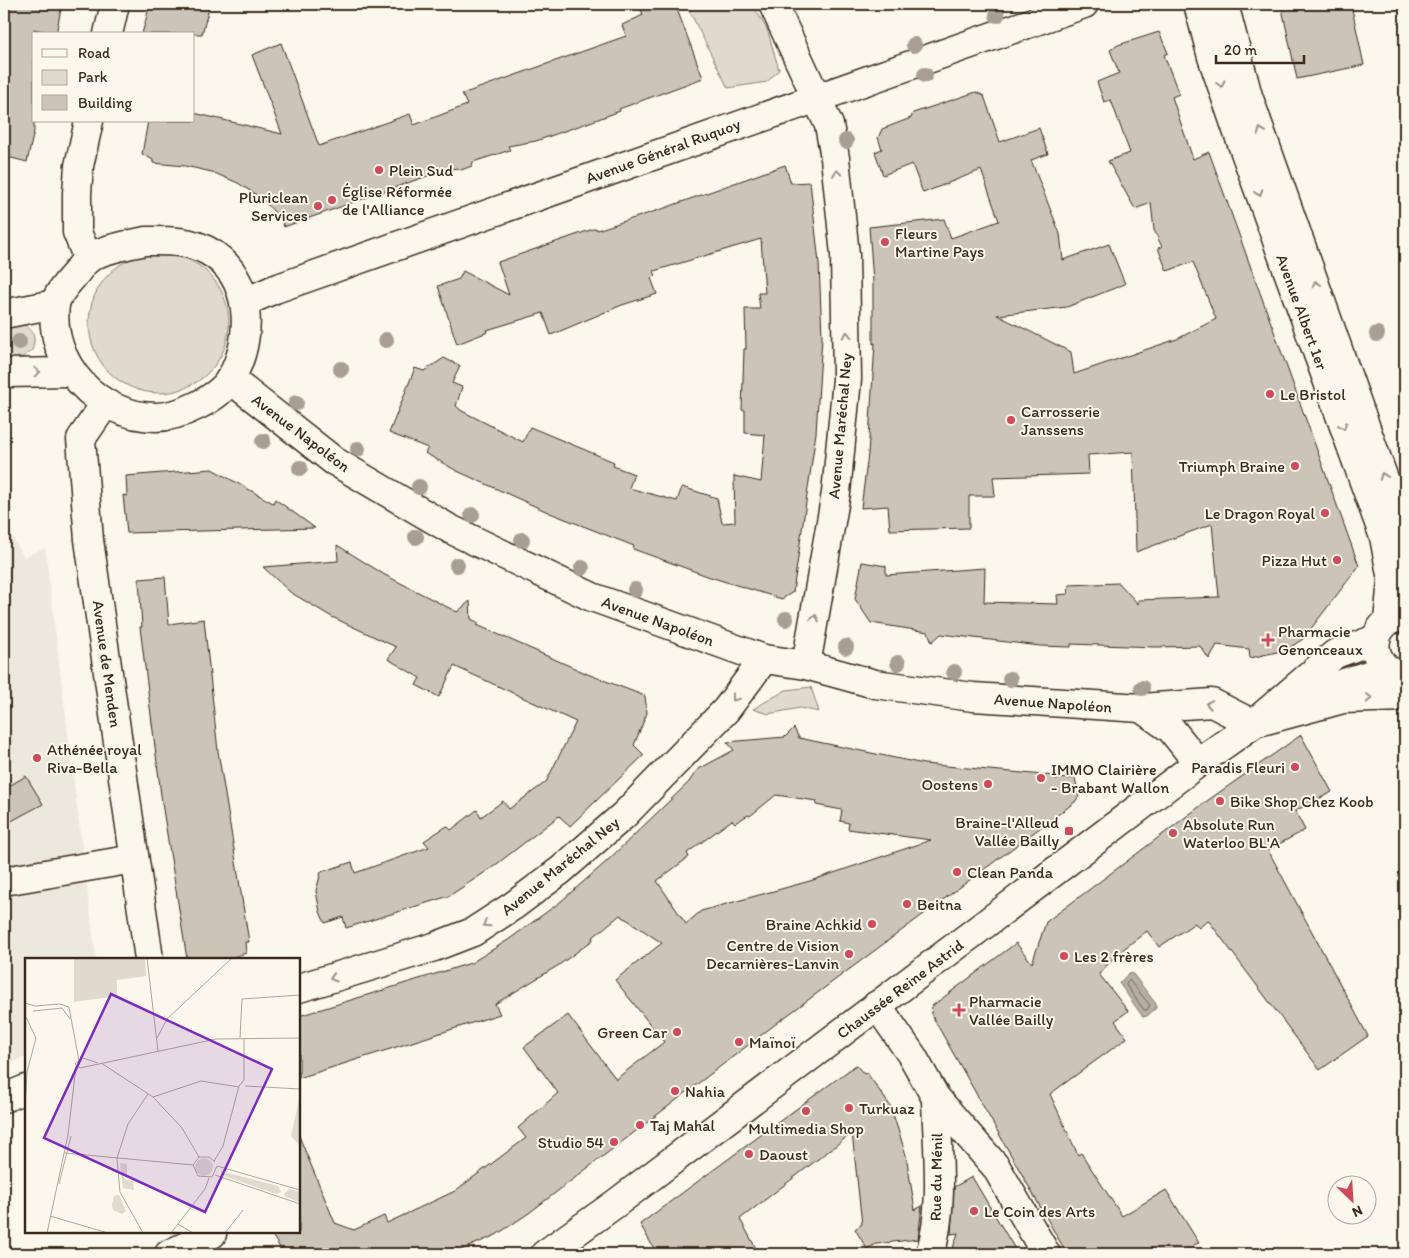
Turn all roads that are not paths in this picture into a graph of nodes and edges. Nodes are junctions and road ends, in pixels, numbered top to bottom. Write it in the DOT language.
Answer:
graph roads {
  1 [pos="115,4"];
  2 [pos="773,4"];
  3 [pos="1084,4"];
  4 [pos="1198,4"];
  5 [pos="1224,4"];
  6 [pos="108,32"];
  7 [pos="817,98"];
  8 [pos="89,122"];
  9 [pos="88,259"];
  10 [pos="245,302"];
  11 [pos="55,304"];
  12 [pos="4,314"];
  13 [pos="70,372"];
  14 [pos="4,373"];
  15 [pos="230,379"];
  16 [pos="105,404"];
  17 [pos="1405,538"];
  18 [pos="1390,626"];
  19 [pos="764,659"];
  20 [pos="806,665"];
  21 [pos="1396,671"];
  22 [pos="1405,696"];
  23 [pos="1142,708"];
  24 [pos="1253,724"];
  25 [pos="1198,763"];
  26 [pos="134,859"];
  27 [pos="4,881"];
  28 [pos="149,958"];
  29 [pos="300,988"];
  30 [pos="877,1005"];
  31 [pos="25,1089"];
  32 [pos="4,1098"];
  33 [pos="936,1098"];
  34 [pos="216,1240"];
  35 [pos="169,1254"];
  36 [pos="545,1254"];
  37 [pos="930,1254"];
  38 [pos="1046,1254"];
  1 -- 6 [label="street"];
  2 -- 7 [label="street, Avenue Maréchal Ney"];
  3 -- 7 [label="street, Avenue Général Ruquoy"];
  4 -- 18 [label="street, Avenue Albert 1er, one-way"];
  17 -- 5 [label="street, Avenue Albert 1er, one-way"];
  7 -- 10 [label="street, Avenue Général Ruquoy"];
  20 -- 7 [label="street, Avenue Maréchal Ney, one-way"];
  8 -- 9 [label="street"];
  9 -- 10 [label="street"];
  9 -- 11 [label="street"];
  10 -- 15 [label="street"];
  11 -- 12 [label="street"];
  11 -- 13 [label="street"];
  14 -- 13 [label="street, one-way"];
  13 -- 16 [label="street"];
  15 -- 16 [label="street"];
  15 -- 19 [label="street, Avenue Napoléon"];
  16 -- 26 [label="street, Avenue de Menden"];
  18 -- 21 [label="street, Avenue Albert 1er"];
  18 -- 24 [label="street, Chaussée Reine Astrid"];
  19 -- 20 [label="street, Avenue Napoléon"];
  19 -- 29 [label="street, Avenue Maréchal Ney, one-way"];
  20 -- 23 [label="street, Avenue Napoléon"];
  21 -- 24 [label="street, Chaussée Reine Astrid"];
  24 -- 22 [label="street, Chaussée Reine Astrid, one-way"];
  24 -- 23 [label="street, Avenue Napoléon, one-way"];
  23 -- 25 [label="street"];
  24 -- 25 [label="street, Chaussée Reine Astrid"];
  25 -- 30 [label="street, Chaussée Reine Astrid"];
  26 -- 27 [label="street"];
  26 -- 28 [label="street, Avenue de Menden"];
  30 -- 33 [label="street"];
  30 -- 36 [label="street, Chaussée Reine Astrid"];
  31 -- 32 [label="street"];
  33 -- 37 [label="street, Rue du Ménil"];
  33 -- 38 [label="street"];
  34 -- 35 [label="street"];
}
